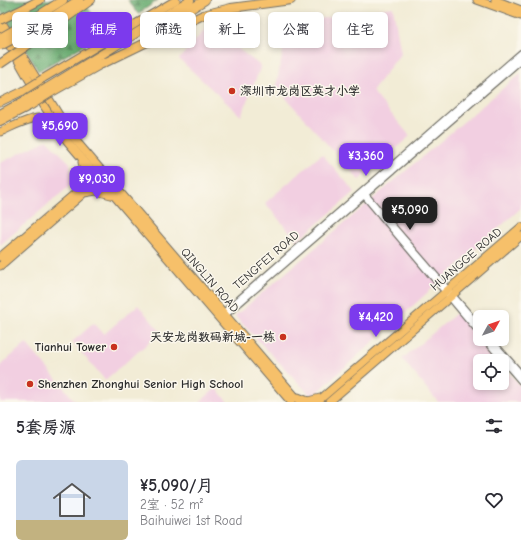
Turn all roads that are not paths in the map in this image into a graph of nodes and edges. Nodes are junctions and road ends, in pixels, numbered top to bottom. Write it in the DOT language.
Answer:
graph roads {
  1 [pos="40,0"];
  2 [pos="64,0"];
  3 [pos="79,0"];
  4 [pos="91,0"];
  5 [pos="169,0"];
  6 [pos="176,0"];
  7 [pos="190,0"];
  8 [pos="205,0"];
  9 [pos="291,0"];
  10 [pos="477,0"];
  11 [pos="495,0"];
  12 [pos="276,1"];
  13 [pos="73,9"];
  14 [pos="521,10"];
  15 [pos="158,11"];
  16 [pos="48,12"];
  17 [pos="64,12"];
  18 [pos="521,16"];
  19 [pos="0,19"];
  20 [pos="0,29"];
  21 [pos="12,33"];
  22 [pos="0,38"];
  23 [pos="12,38"];
  24 [pos="0,46"];
  25 [pos="521,53"];
  26 [pos="521,60"];
  27 [pos="0,64"];
  28 [pos="102,64"];
  29 [pos="49,91"];
  30 [pos="0,102"];
  31 [pos="30,102"];
  32 [pos="47,104"];
  33 [pos="0,114"];
  34 [pos="0,121"];
  35 [pos="54,124"];
  36 [pos="0,132"];
  37 [pos="79,157"];
  38 [pos="99,176"];
  39 [pos="364,194"];
  40 [pos="76,195"];
  41 [pos="114,197"];
  42 [pos="521,227"];
  43 [pos="521,236"];
  44 [pos="0,257"];
  45 [pos="0,266"];
  46 [pos="448,293"];
  47 [pos="223,316"];
  48 [pos="473,320"];
  49 [pos="473,324"];
  50 [pos="491,346"];
  51 [pos="496,346"];
  52 [pos="521,374"];
  53 [pos="521,381"];
  54 [pos="283,392"];
  55 [pos="293,393"];
  56 [pos="324,396"];
  57 [pos="287,402"];
  58 [pos="292,402"];
  59 [pos="300,402"];
  60 [pos="317,402"];
  61 [pos="329,402"];
  1 -- 19 [label="highway, bridge"];
  2 -- 16 [label="highway"];
  3 -- 13 [label="highway"];
  4 -- 13 [label="highway"];
  5 -- 15 [label="main road"];
  6 -- 15 [label="main road"];
  7 -- 29 [label="highway"];
  8 -- 28 [label="highway"];
  9 -- 12 [label="highway"];
  10 -- 18 [label="main road"];
  11 -- 14 [label="main road"];
  12 -- 28 [label="highway"];
  13 -- 17 [label="highway"];
  13 -- 27 [label="highway, bridge"];
  15 -- 30 [label="main road, bridge"];
  19 -- 32 [label="main road"];
  20 -- 32 [label="main road"];
  21 -- 22 [label="highway, bridge"];
  23 -- 24 [label="highway, bridge"];
  25 -- 39 [label="street, TENGFEI ROAD"];
  26 -- 39 [label="street, TENGFEI ROAD"];
  28 -- 29 [label="highway"];
  29 -- 31 [label="highway, bridge"];
  31 -- 33 [label="highway"];
  31 -- 34 [label="highway"];
  32 -- 35 [label="main road"];
  32 -- 38 [label="main road"];
  35 -- 36 [label="main road"];
  35 -- 37 [label="main road"];
  37 -- 38 [label="main road"];
  37 -- 40 [label="main road"];
  38 -- 40 [label="main road"];
  38 -- 41 [label="main road, QINGLIN ROAD"];
  38 -- 47 [label="main road, QINGLIN ROAD"];
  39 -- 46 [label="street"];
  39 -- 47 [label="street, TENGFEI ROAD"];
  40 -- 41 [label="main road"];
  40 -- 44 [label="main road"];
  40 -- 45 [label="main road"];
  41 -- 47 [label="main road, QINGLIN ROAD"];
  42 -- 46 [label="main road, HUANGGE ROAD"];
  43 -- 46 [label="main road, HUANGGE ROAD"];
  46 -- 48 [label="street"];
  46 -- 49 [label="street"];
  46 -- 56 [label="main road, HUANGGE ROAD"];
  46 -- 61 [label="main road, HUANGGE ROAD"];
  47 -- 54 [label="main road, QINGLIN ROAD"];
  47 -- 55 [label="main road, QINGLIN ROAD"];
  50 -- 53 [label="street"];
  51 -- 52 [label="street"];
  54 -- 57 [label="main road"];
  54 -- 58 [label="main road, QINGLIN ROAD"];
  55 -- 56 [label="main road"];
  55 -- 59 [label="main road, QINGLIN ROAD"];
  56 -- 60 [label="main road, HUANGGE ROAD"];
}
